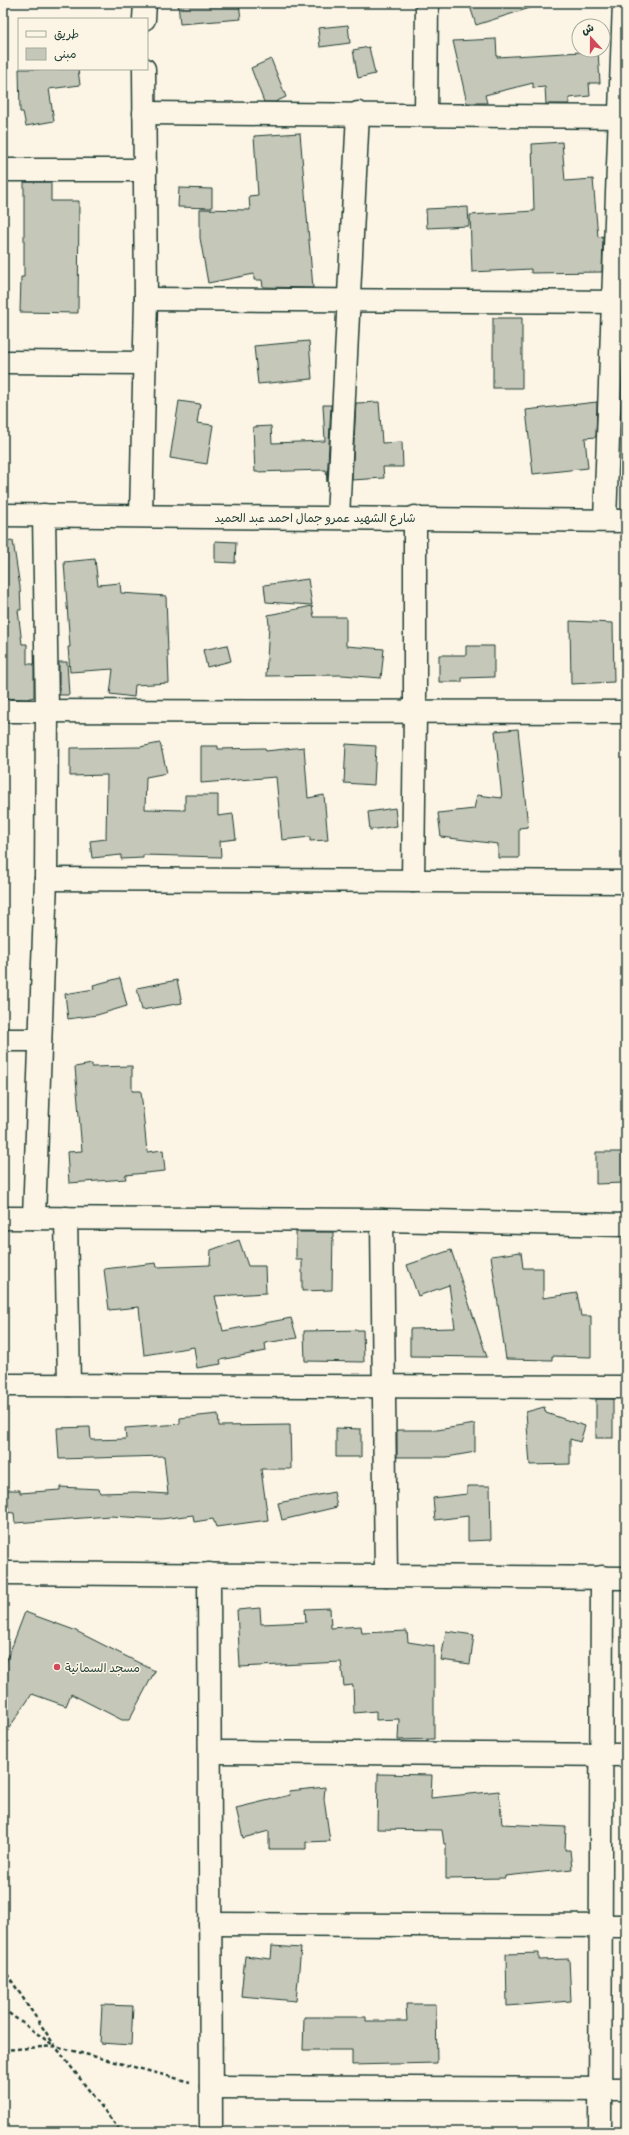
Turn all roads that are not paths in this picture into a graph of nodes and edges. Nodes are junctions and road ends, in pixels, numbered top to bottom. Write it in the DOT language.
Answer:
graph roads {
  1 [pos="145,3"];
  2 [pos="427,3"];
  3 [pos="624,3"];
  4 [pos="144,18"];
  5 [pos="144,70"];
  6 [pos="144,113"];
  7 [pos="358,113"];
  8 [pos="426,114"];
  9 [pos="623,117"];
  10 [pos="3,170"];
  11 [pos="145,170"];
  12 [pos="146,299"];
  13 [pos="350,300"];
  14 [pos="619,302"];
  15 [pos="3,362"];
  16 [pos="144,363"];
  17 [pos="3,515"];
  18 [pos="44,515"];
  19 [pos="141,516"];
  20 [pos="338,517"];
  21 [pos="415,517"];
  22 [pos="615,521"];
  23 [pos="47,710"];
  24 [pos="3,711"];
  25 [pos="416,712"];
  26 [pos="626,712"];
  27 [pos="46,879"];
  28 [pos="413,881"];
  29 [pos="626,882"];
  30 [pos="3,1040"];
  31 [pos="40,1040"];
  32 [pos="3,1218"];
  33 [pos="34,1218"];
  34 [pos="66,1218"];
  35 [pos="382,1220"];
  36 [pos="626,1225"];
  37 [pos="3,1385"];
  38 [pos="69,1385"];
  39 [pos="384,1386"];
  40 [pos="626,1387"];
  41 [pos="3,1573"];
  42 [pos="209,1574"];
  43 [pos="386,1576"];
  44 [pos="602,1577"];
  45 [pos="626,1578"];
  46 [pos="210,1752"];
  47 [pos="601,1755"];
  48 [pos="626,1755"];
  49 [pos="210,1924"];
  50 [pos="600,1926"];
  51 [pos="626,1926"];
  52 [pos="211,2087"];
  53 [pos="600,2089"];
  54 [pos="626,2089"];
  55 [pos="211,2132"];
  56 [pos="600,2132"];
  1 -- 4 [label="street"];
  2 -- 8 [label="street"];
  3 -- 9 [label="street"];
  5 -- 6 [label="street"];
  6 -- 7 [label="street"];
  6 -- 11 [label="street"];
  7 -- 8 [label="street"];
  7 -- 13 [label="street"];
  8 -- 9 [label="street"];
  9 -- 14 [label="street"];
  10 -- 11 [label="street"];
  11 -- 12 [label="street"];
  12 -- 13 [label="street"];
  12 -- 16 [label="street"];
  13 -- 14 [label="street"];
  13 -- 20 [label="street"];
  14 -- 22 [label="street"];
  15 -- 16 [label="street"];
  16 -- 19 [label="street"];
  17 -- 18 [label="street, شارع الشهيد عمرو جمال احمد عبد الحميد"];
  18 -- 19 [label="street, شارع الشهيد عمرو جمال احمد عبد الحميد"];
  18 -- 23 [label="street"];
  19 -- 20 [label="street, شارع الشهيد عمرو جمال احمد عبد الحميد"];
  20 -- 21 [label="street, شارع الشهيد عمرو جمال احمد عبد الحميد"];
  21 -- 22 [label="street, شارع الشهيد عمرو جمال احمد عبد الحميد"];
  21 -- 25 [label="street"];
  23 -- 24 [label="street"];
  23 -- 25 [label="street"];
  23 -- 27 [label="street"];
  25 -- 26 [label="street"];
  25 -- 28 [label="street"];
  27 -- 28 [label="street"];
  27 -- 31 [label="street"];
  28 -- 29 [label="street"];
  30 -- 31 [label="street"];
  31 -- 33 [label="street"];
  32 -- 33 [label="street"];
  33 -- 34 [label="street"];
  34 -- 35 [label="street"];
  34 -- 38 [label="street"];
  35 -- 36 [label="street"];
  35 -- 39 [label="street"];
  37 -- 38 [label="street"];
  38 -- 39 [label="street"];
  39 -- 40 [label="street"];
  39 -- 43 [label="street"];
  41 -- 42 [label="street"];
  42 -- 43 [label="street"];
  42 -- 46 [label="street"];
  43 -- 44 [label="street"];
  44 -- 45 [label="street"];
  44 -- 47 [label="street"];
  46 -- 47 [label="street"];
  46 -- 49 [label="street"];
  47 -- 48 [label="street"];
  47 -- 50 [label="street"];
  49 -- 50 [label="street"];
  49 -- 52 [label="street"];
  50 -- 51 [label="street"];
  50 -- 53 [label="street"];
  52 -- 53 [label="street"];
  52 -- 55 [label="street"];
  53 -- 54 [label="street"];
  53 -- 56 [label="street"];
}
